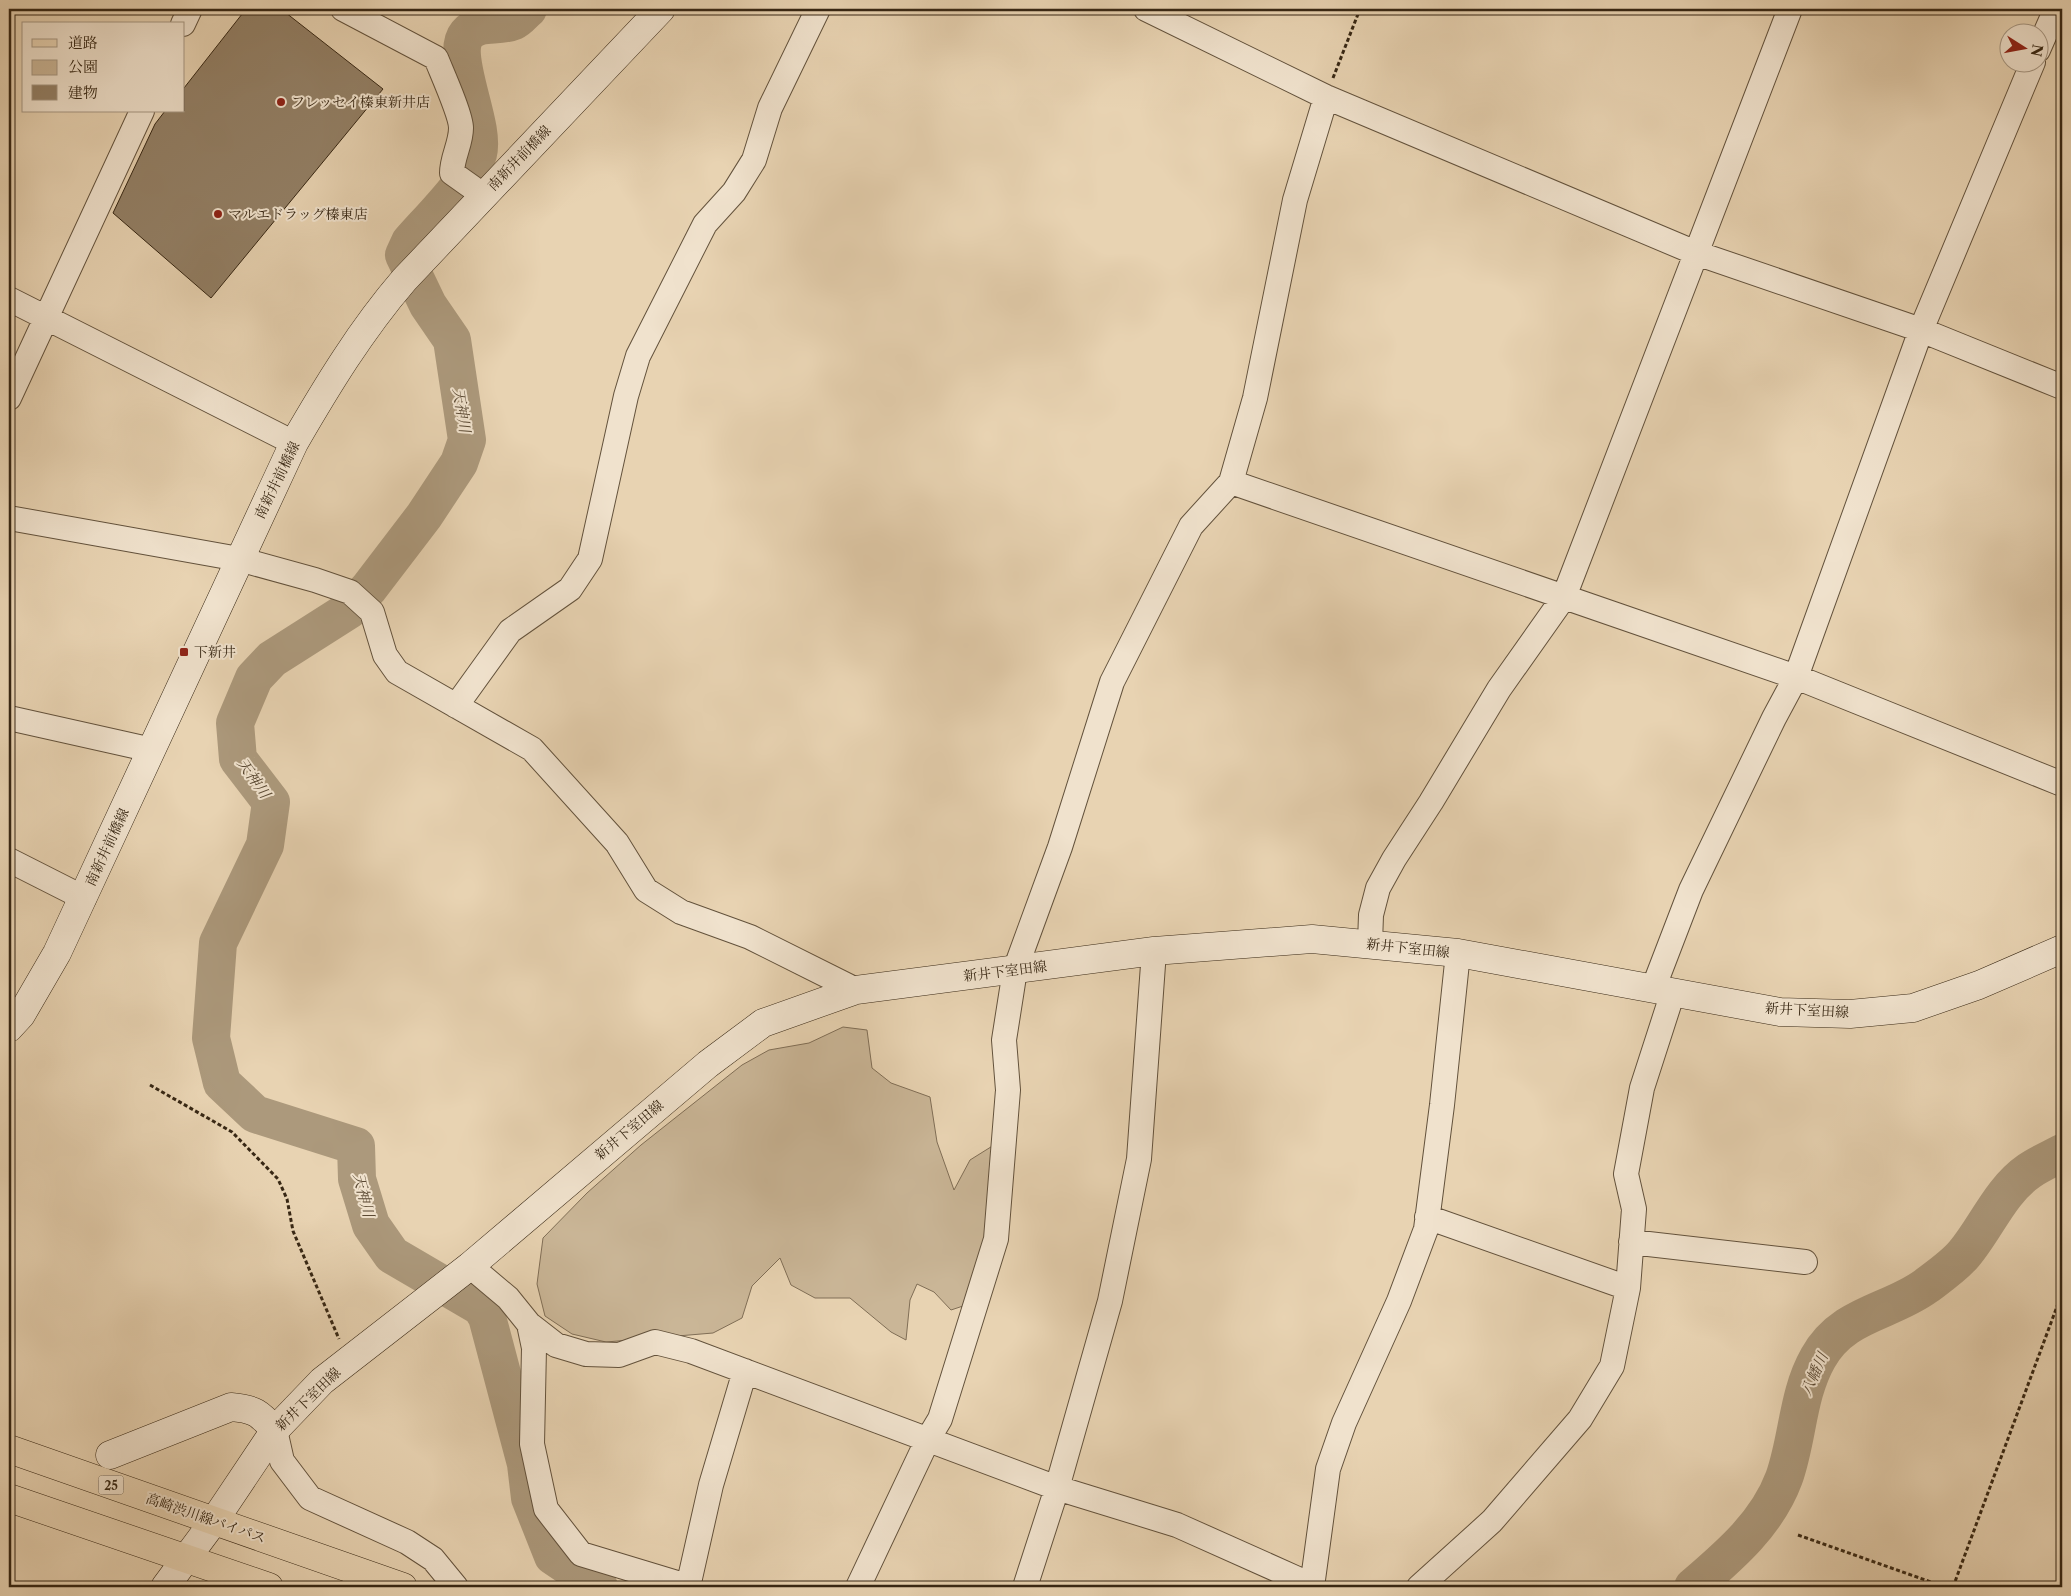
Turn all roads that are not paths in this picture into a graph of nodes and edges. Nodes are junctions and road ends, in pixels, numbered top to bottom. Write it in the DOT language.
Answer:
graph roads {
  1 [pos="190,9"];
  2 [pos="343,9"];
  3 [pos="661,9"];
  4 [pos="818,9"];
  5 [pos="1148,9"];
  6 [pos="1790,9"];
  7 [pos="2056,9"];
  8 [pos="184,22"];
  9 [pos="2048,27"];
  10 [pos="2030,72"];
  11 [pos="1326,97"];
  12 [pos="142,112"];
  13 [pos="483,195"];
  14 [pos="1696,253"];
  15 [pos="9,299"];
  16 [pos="46,318"];
  17 [pos="1921,330"];
  18 [pos="2062,387"];
  19 [pos="9,398"];
  20 [pos="294,443"];
  21 [pos="1231,482"];
  22 [pos="9,518"];
  23 [pos="240,559"];
  24 [pos="1564,597"];
  25 [pos="1796,678"];
  26 [pos="456,706"];
  27 [pos="9,718"];
  28 [pos="152,750"];
  29 [pos="2062,784"];
  30 [pos="9,860"];
  31 [pos="84,898"];
  32 [pos="1370,943"];
  33 [pos="2062,949"];
  34 [pos="1154,951"];
  35 [pos="1458,953"];
  36 [pos="1015,970"];
  37 [pos="856,990"];
  38 [pos="1663,991"];
  39 [pos="9,1028"];
  40 [pos="1428,1217"];
  41 [pos="1632,1242"];
  42 [pos="1805,1262"];
  43 [pos="470,1266"];
  44 [pos="1628,1288"];
  45 [pos="528,1324"];
  46 [pos="745,1371"];
  47 [pos="275,1430"];
  48 [pos="928,1439"];
  49 [pos="9,1449"];
  50 [pos="110,1455"];
  51 [pos="1057,1488"];
  52 [pos="9,1498"];
  53 [pos="214,1521"];
  54 [pos="185,1558"];
  55 [pos="1313,1585"];
  56 [pos="165,1587"];
  57 [pos="269,1587"];
  58 [pos="403,1587"];
  59 [pos="456,1587"];
  60 [pos="689,1587"];
  61 [pos="858,1587"];
  62 [pos="1025,1587"];
  63 [pos="1419,1587"];
  1 -- 8 [label="street"];
  2 -- 13 [label="street"];
  3 -- 13 [label="main road, 南新井前橋線"];
  4 -- 26 [label="street"];
  5 -- 11 [label="street"];
  6 -- 14 [label="street"];
  7 -- 9 [label="street"];
  10 -- 17 [label="street"];
  11 -- 14 [label="street"];
  11 -- 21 [label="street"];
  12 -- 16 [label="street"];
  13 -- 20 [label="main road, 南新井前橋線"];
  14 -- 17 [label="street"];
  14 -- 24 [label="street"];
  15 -- 16 [label="street"];
  16 -- 19 [label="street"];
  16 -- 20 [label="street"];
  17 -- 18 [label="street"];
  17 -- 25 [label="street"];
  20 -- 23 [label="main road, 南新井前橋線"];
  21 -- 24 [label="street"];
  21 -- 36 [label="street"];
  22 -- 23 [label="street"];
  23 -- 26 [label="street"];
  23 -- 28 [label="main road, 南新井前橋線"];
  24 -- 25 [label="street"];
  24 -- 32 [label="street"];
  25 -- 29 [label="street"];
  25 -- 38 [label="street"];
  26 -- 37 [label="street"];
  27 -- 28 [label="street"];
  28 -- 31 [label="main road, 南新井前橋線"];
  30 -- 31 [label="street"];
  31 -- 39 [label="main road, 南新井前橋線"];
  32 -- 34 [label="main road, 新井下室田線"];
  32 -- 35 [label="main road, 新井下室田線"];
  33 -- 38 [label="main road, 新井下室田線"];
  34 -- 36 [label="main road, 新井下室田線"];
  34 -- 51 [label="street"];
  35 -- 38 [label="main road, 新井下室田線"];
  35 -- 40 [label="street"];
  36 -- 37 [label="main road, 新井下室田線"];
  36 -- 48 [label="street"];
  37 -- 43 [label="main road, 新井下室田線"];
  38 -- 41 [label="street"];
  40 -- 44 [label="street"];
  40 -- 55 [label="street"];
  41 -- 42 [label="street"];
  41 -- 44 [label="street"];
  43 -- 45 [label="street"];
  43 -- 47 [label="main road, 新井下室田線"];
  44 -- 63 [label="street"];
  45 -- 46 [label="street"];
  45 -- 60 [label="street"];
  46 -- 48 [label="street"];
  46 -- 60 [label="street"];
  47 -- 50 [label="main road"];
  47 -- 53 [label="main road, 新井下室田線"];
  47 -- 59 [label="street"];
  48 -- 51 [label="street"];
  48 -- 61 [label="street"];
  49 -- 53 [label="main road, 高崎渋川線バイパス / 25"];
  51 -- 55 [label="street"];
  51 -- 62 [label="street"];
  52 -- 54 [label="main road"];
  53 -- 54 [label="main road, 新井下室田線"];
  53 -- 58 [label="main road, 高崎渋川線バイパス / 25"];
  54 -- 56 [label="main road, 新井下室田線"];
  54 -- 57 [label="main road"];
}
